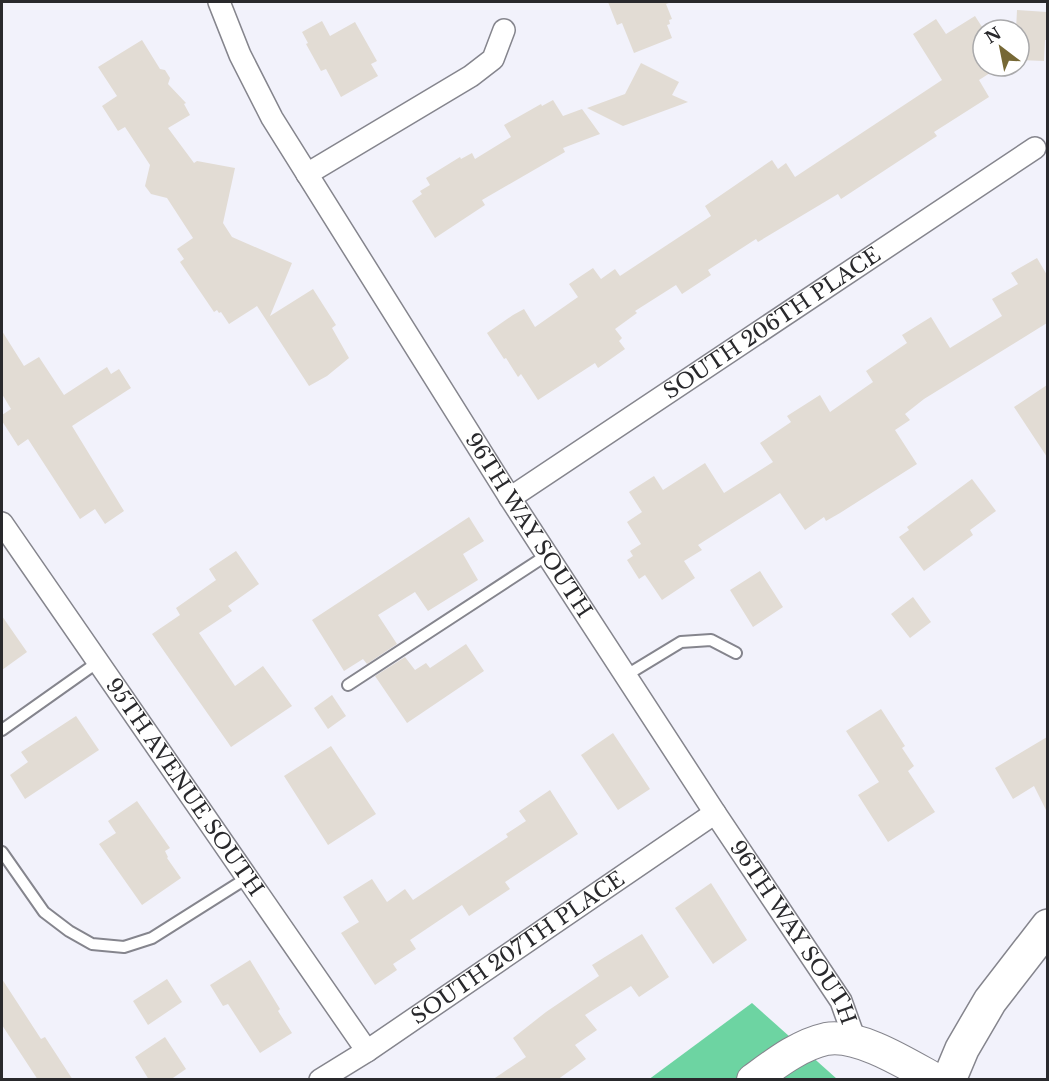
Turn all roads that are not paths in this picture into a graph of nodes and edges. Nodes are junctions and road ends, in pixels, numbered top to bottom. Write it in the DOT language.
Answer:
graph roads {
  1 [pos="219,2"];
  2 [pos="504,30"];
  3 [pos="1035,148"];
  4 [pos="307,174"];
  5 [pos="510,498"];
  6 [pos="2,523"];
  7 [pos="547,555"];
  8 [pos="736,653"];
  9 [pos="98,662"];
  10 [pos="626,676"];
  11 [pos="348,685"];
  12 [pos="2,730"];
  13 [pos="715,813"];
  14 [pos="2,852"];
  15 [pos="247,878"];
  16 [pos="1047,926"];
  17 [pos="855,1040"];
  18 [pos="367,1051"];
  19 [pos="320,1080"];
  20 [pos="753,1080"];
  21 [pos="936,1080"];
  22 [pos="949,1080"];
  1 -- 4 [label="street, 96TH WAY SOUTH"];
  2 -- 4 [label="street"];
  3 -- 5 [label="street, SOUTH 206TH PLACE"];
  4 -- 5 [label="street, 96TH WAY SOUTH"];
  5 -- 7 [label="street, 96TH WAY SOUTH"];
  6 -- 9 [label="street, 95TH AVENUE SOUTH"];
  7 -- 10 [label="street, 96TH WAY SOUTH"];
  7 -- 11 [label="lane"];
  8 -- 10 [label="lane"];
  9 -- 12 [label="lane"];
  9 -- 15 [label="street, 95TH AVENUE SOUTH"];
  10 -- 13 [label="street, 96TH WAY SOUTH"];
  13 -- 17 [label="street, 96TH WAY SOUTH"];
  13 -- 18 [label="street, SOUTH 207TH PLACE"];
  14 -- 15 [label="lane"];
  15 -- 18 [label="street, 95TH AVENUE SOUTH"];
  16 -- 22 [label="main road"];
  17 -- 20 [label="street"];
  17 -- 21 [label="street"];
  18 -- 19 [label="street, SOUTH 207TH PLACE"];
}
